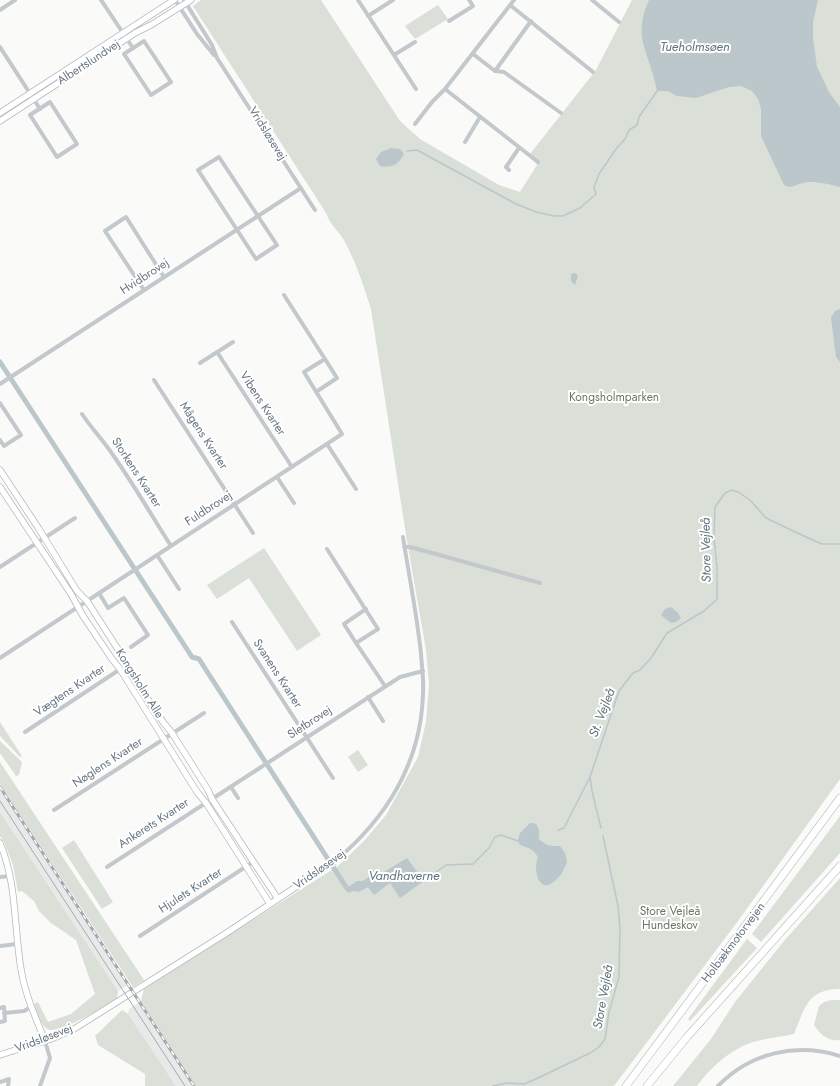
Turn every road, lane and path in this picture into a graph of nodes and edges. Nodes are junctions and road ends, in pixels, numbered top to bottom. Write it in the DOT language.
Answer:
graph roads {
  1 [pos="15,0"];
  2 [pos="101,0"];
  3 [pos="174,0"];
  4 [pos="358,0"];
  5 [pos="393,0"];
  6 [pos="469,0"];
  7 [pos="592,0"];
  8 [pos="187,1"];
  9 [pos="511,2"];
  10 [pos="180,7"];
  11 [pos="0,10"];
  12 [pos="368,16"];
  13 [pos="449,21"];
  14 [pos="531,22"];
  15 [pos="619,22"];
  16 [pos="125,36"];
  17 [pos="415,42"];
  18 [pos="0,47"];
  19 [pos="133,48"];
  20 [pos="473,54"];
  21 [pos="394,56"];
  22 [pos="217,58"];
  23 [pos="495,71"];
  24 [pos="593,72"];
  25 [pos="416,89"];
  26 [pos="445,89"];
  27 [pos="30,94"];
  28 [pos="33,99"];
  29 [pos="40,109"];
  30 [pos="0,113"];
  31 [pos="561,113"];
  32 [pos="480,118"];
  33 [pos="0,121"];
  34 [pos="415,124"];
  35 [pos="465,142"];
  36 [pos="519,148"];
  37 [pos="538,162"];
  38 [pos="509,170"];
  39 [pos="301,188"];
  40 [pos="315,210"];
  41 [pos="258,216"];
  42 [pos="237,230"];
  43 [pos="164,277"];
  44 [pos="144,290"];
  45 [pos="284,295"];
  46 [pos="233,342"];
  47 [pos="216,352"];
  48 [pos="325,358"];
  49 [pos="200,363"];
  50 [pos="154,380"];
  51 [pos="0,384"];
  52 [pos="316,392"];
  53 [pos="0,403"];
  54 [pos="82,414"];
  55 [pos="0,440"];
  56 [pos="327,444"];
  57 [pos="292,467"];
  58 [pos="1,473"];
  59 [pos="277,477"];
  60 [pos="0,487"];
  61 [pos="356,489"];
  62 [pos="294,503"];
  63 [pos="236,504"];
  64 [pos="74,518"];
  65 [pos="253,533"];
  66 [pos="402,537"];
  67 [pos="44,538"];
  68 [pos="37,542"];
  69 [pos="171,546"];
  70 [pos="404,547"];
  71 [pos="327,549"];
  72 [pos="157,555"];
  73 [pos="0,567"];
  74 [pos="540,583"];
  75 [pos="179,590"];
  76 [pos="99,593"];
  77 [pos="87,601"];
  78 [pos="78,607"];
  79 [pos="366,609"];
  80 [pos="232,622"];
  81 [pos="356,643"];
  82 [pos="131,647"];
  83 [pos="0,658"];
  84 [pos="123,667"];
  85 [pos="422,671"];
  86 [pos="385,686"];
  87 [pos="368,697"];
  88 [pos="204,713"];
  89 [pos="383,721"];
  90 [pos="25,732"];
  91 [pos="172,733"];
  92 [pos="307,736"];
  93 [pos="163,738"];
  94 [pos="333,778"];
  95 [pos="231,787"];
  96 [pos="238,798"];
  97 [pos="840,798"];
  98 [pos="212,799"];
  99 [pos="206,803"];
  100 [pos="54,810"];
  101 [pos="0,843"];
  102 [pos="336,861"];
  103 [pos="253,862"];
  104 [pos="247,866"];
  105 [pos="840,866"];
  106 [pos="107,867"];
  107 [pos="10,876"];
  108 [pos="0,878"];
  109 [pos="278,899"];
  110 [pos="270,904"];
  111 [pos="140,936"];
  112 [pos="17,944"];
  113 [pos="0,946"];
  114 [pos="0,1008"];
  115 [pos="31,1008"];
  116 [pos="4,1013"];
  117 [pos="0,1022"];
  118 [pos="45,1042"];
  119 [pos="0,1055"];
  120 [pos="840,1056"];
  121 [pos="0,1082"];
  122 [pos="8,1086"];
  123 [pos="40,1086"];
  124 [pos="626,1086"];
  125 [pos="647,1086"];
  126 [pos="719,1086"];
  1 -- 11 [label="street"];
  2 -- 16 [label="street"];
  3 -- 10 [label="street, Vridsløsevej"];
  3 -- 16 [label="street, Albertslundvej"];
  4 -- 12 [label="street"];
  5 -- 12 [label="street"];
  6 -- 13 [label="street"];
  7 -- 15 [label="street"];
  8 -- 10 [label="street, Albertslundvej"];
  8 -- 22 [label="street, Vridsløsevej"];
  9 -- 14 [label="street"];
  9 -- 20 [label="street"];
  10 -- 16 [label="street, Albertslundvej"];
  10 -- 22 [label="street, Vridsløsevej"];
  12 -- 21 [label="street"];
  14 -- 23 [label="street"];
  14 -- 24 [label="street"];
  16 -- 19 [label="street"];
  16 -- 27 [label="street, Albertslundvej"];
  16 -- 28 [label="street, Albertslundvej"];
  17 -- 21 [label="street"];
  18 -- 27 [label="street"];
  19 -- 19 [label="street"];
  20 -- 23 [label="street"];
  20 -- 26 [label="street"];
  21 -- 25 [label="street"];
  22 -- 39 [label="street, Vridsløsevej"];
  23 -- 31 [label="street"];
  26 -- 32 [label="street"];
  26 -- 34 [label="street"];
  27 -- 28 [label="street"];
  27 -- 30 [label="street, Albertslundvej"];
  28 -- 29 [label="street"];
  28 -- 33 [label="street, Albertslundvej"];
  29 -- 29 [label="street"];
  32 -- 35 [label="street"];
  32 -- 36 [label="street"];
  36 -- 37 [label="street"];
  36 -- 38 [label="street"];
  39 -- 40 [label="street, Vridsløsevej"];
  39 -- 41 [label="street, Hvidbrovej"];
  41 -- 42 [label="street, Hvidbrovej"];
  41 -- 42 [label="street"];
  41 -- 42 [label="street"];
  42 -- 43 [label="street, Hvidbrovej"];
  43 -- 44 [label="street, Hvidbrovej"];
  43 -- 44 [label="street"];
  44 -- 51 [label="street, Hvidbrovej"];
  45 -- 48 [label="street"];
  46 -- 47 [label="street"];
  47 -- 49 [label="street"];
  47 -- 57 [label="street, Vibens Kvarter"];
  48 -- 52 [label="street"];
  48 -- 52 [label="street"];
  50 -- 63 [label="street, Mågens Kvarter"];
  52 -- 56 [label="street, Fuldbrovej"];
  53 -- 55 [label="street"];
  54 -- 69 [label="street, Storkens Kvarter"];
  56 -- 57 [label="street, Fuldbrovej"];
  56 -- 61 [label="street"];
  57 -- 59 [label="street, Fuldbrovej"];
  58 -- 67 [label="street, Kongsholm Alle"];
  59 -- 62 [label="street"];
  59 -- 63 [label="street, Fuldbrovej"];
  60 -- 68 [label="street, Kongsholm Alle"];
  63 -- 65 [label="street, Mågens Kvarter"];
  63 -- 69 [label="street, Fuldbrovej"];
  64 -- 67 [label="street"];
  66 -- 70 [label="street, Vridsløsevej"];
  67 -- 68 [label="street"];
  67 -- 77 [label="street, Kongsholm Alle"];
  68 -- 73 [label="street"];
  68 -- 78 [label="street, Kongsholm Alle"];
  69 -- 72 [label="street, Fuldbrovej"];
  70 -- 74 [label="street"];
  70 -- 85 [label="street, Vridsløsevej"];
  71 -- 79 [label="street"];
  72 -- 75 [label="street"];
  72 -- 76 [label="street, Fuldbrovej"];
  76 -- 77 [label="street, Fuldbrovej"];
  76 -- 82 [label="street"];
  77 -- 78 [label="street, Fuldbrovej"];
  77 -- 84 [label="street, Kongsholm Alle"];
  78 -- 83 [label="street, Fuldbrovej"];
  78 -- 84 [label="street, Kongsholm Alle"];
  79 -- 81 [label="street"];
  79 -- 81 [label="street"];
  80 -- 92 [label="street, Svanens Kvarter"];
  81 -- 86 [label="street"];
  84 -- 90 [label="street, Vægtens Kvarter"];
  84 -- 91 [label="street, Kongsholm Alle"];
  84 -- 93 [label="street, Kongsholm Alle"];
  85 -- 86 [label="street, Sletbrovej"];
  85 -- 102 [label="street, Vridsløsevej"];
  86 -- 87 [label="street, Sletbrovej"];
  87 -- 89 [label="street"];
  87 -- 92 [label="street, Sletbrovej"];
  88 -- 91 [label="street, Nøglens Kvarter"];
  91 -- 93 [label="street, Nøglens Kvarter"];
  91 -- 98 [label="street, Kongsholm Alle"];
  92 -- 94 [label="street, Svanens Kvarter"];
  92 -- 95 [label="street, Sletbrovej"];
  93 -- 99 [label="street, Kongsholm Alle"];
  93 -- 100 [label="street, Nøglens Kvarter"];
  95 -- 96 [label="street"];
  95 -- 98 [label="street, Sletbrovej"];
  97 -- 124 [label="highway, Holbækmotorvejen"];
  98 -- 99 [label="street, Ankerets Kvarter"];
  98 -- 103 [label="street, Kongsholm Alle"];
  99 -- 104 [label="street, Kongsholm Alle"];
  99 -- 106 [label="street, Ankerets Kvarter"];
  101 -- 107 [label="street"];
  102 -- 109 [label="street, Vridsløsevej"];
  103 -- 104 [label="street, Hjulets Kvarter"];
  103 -- 109 [label="street, Kongsholm Alle"];
  104 -- 110 [label="street, Kongsholm Alle"];
  104 -- 111 [label="street, Hjulets Kvarter"];
  105 -- 125 [label="highway, Holbækmotorvejen"];
  107 -- 108 [label="street"];
  107 -- 112 [label="street"];
  109 -- 110 [label="street, Vridsløsevej"];
  110 -- 118 [label="street, Vridsløsevej"];
  112 -- 113 [label="street"];
  112 -- 115 [label="street"];
  114 -- 116 [label="street"];
  115 -- 116 [label="street"];
  115 -- 118 [label="street"];
  116 -- 117 [label="street"];
  118 -- 119 [label="street, Vridsløsevej"];
  118 -- 123 [label="street"];
  120 -- 126 [label="street"];
  121 -- 122 [label="street"];
}
